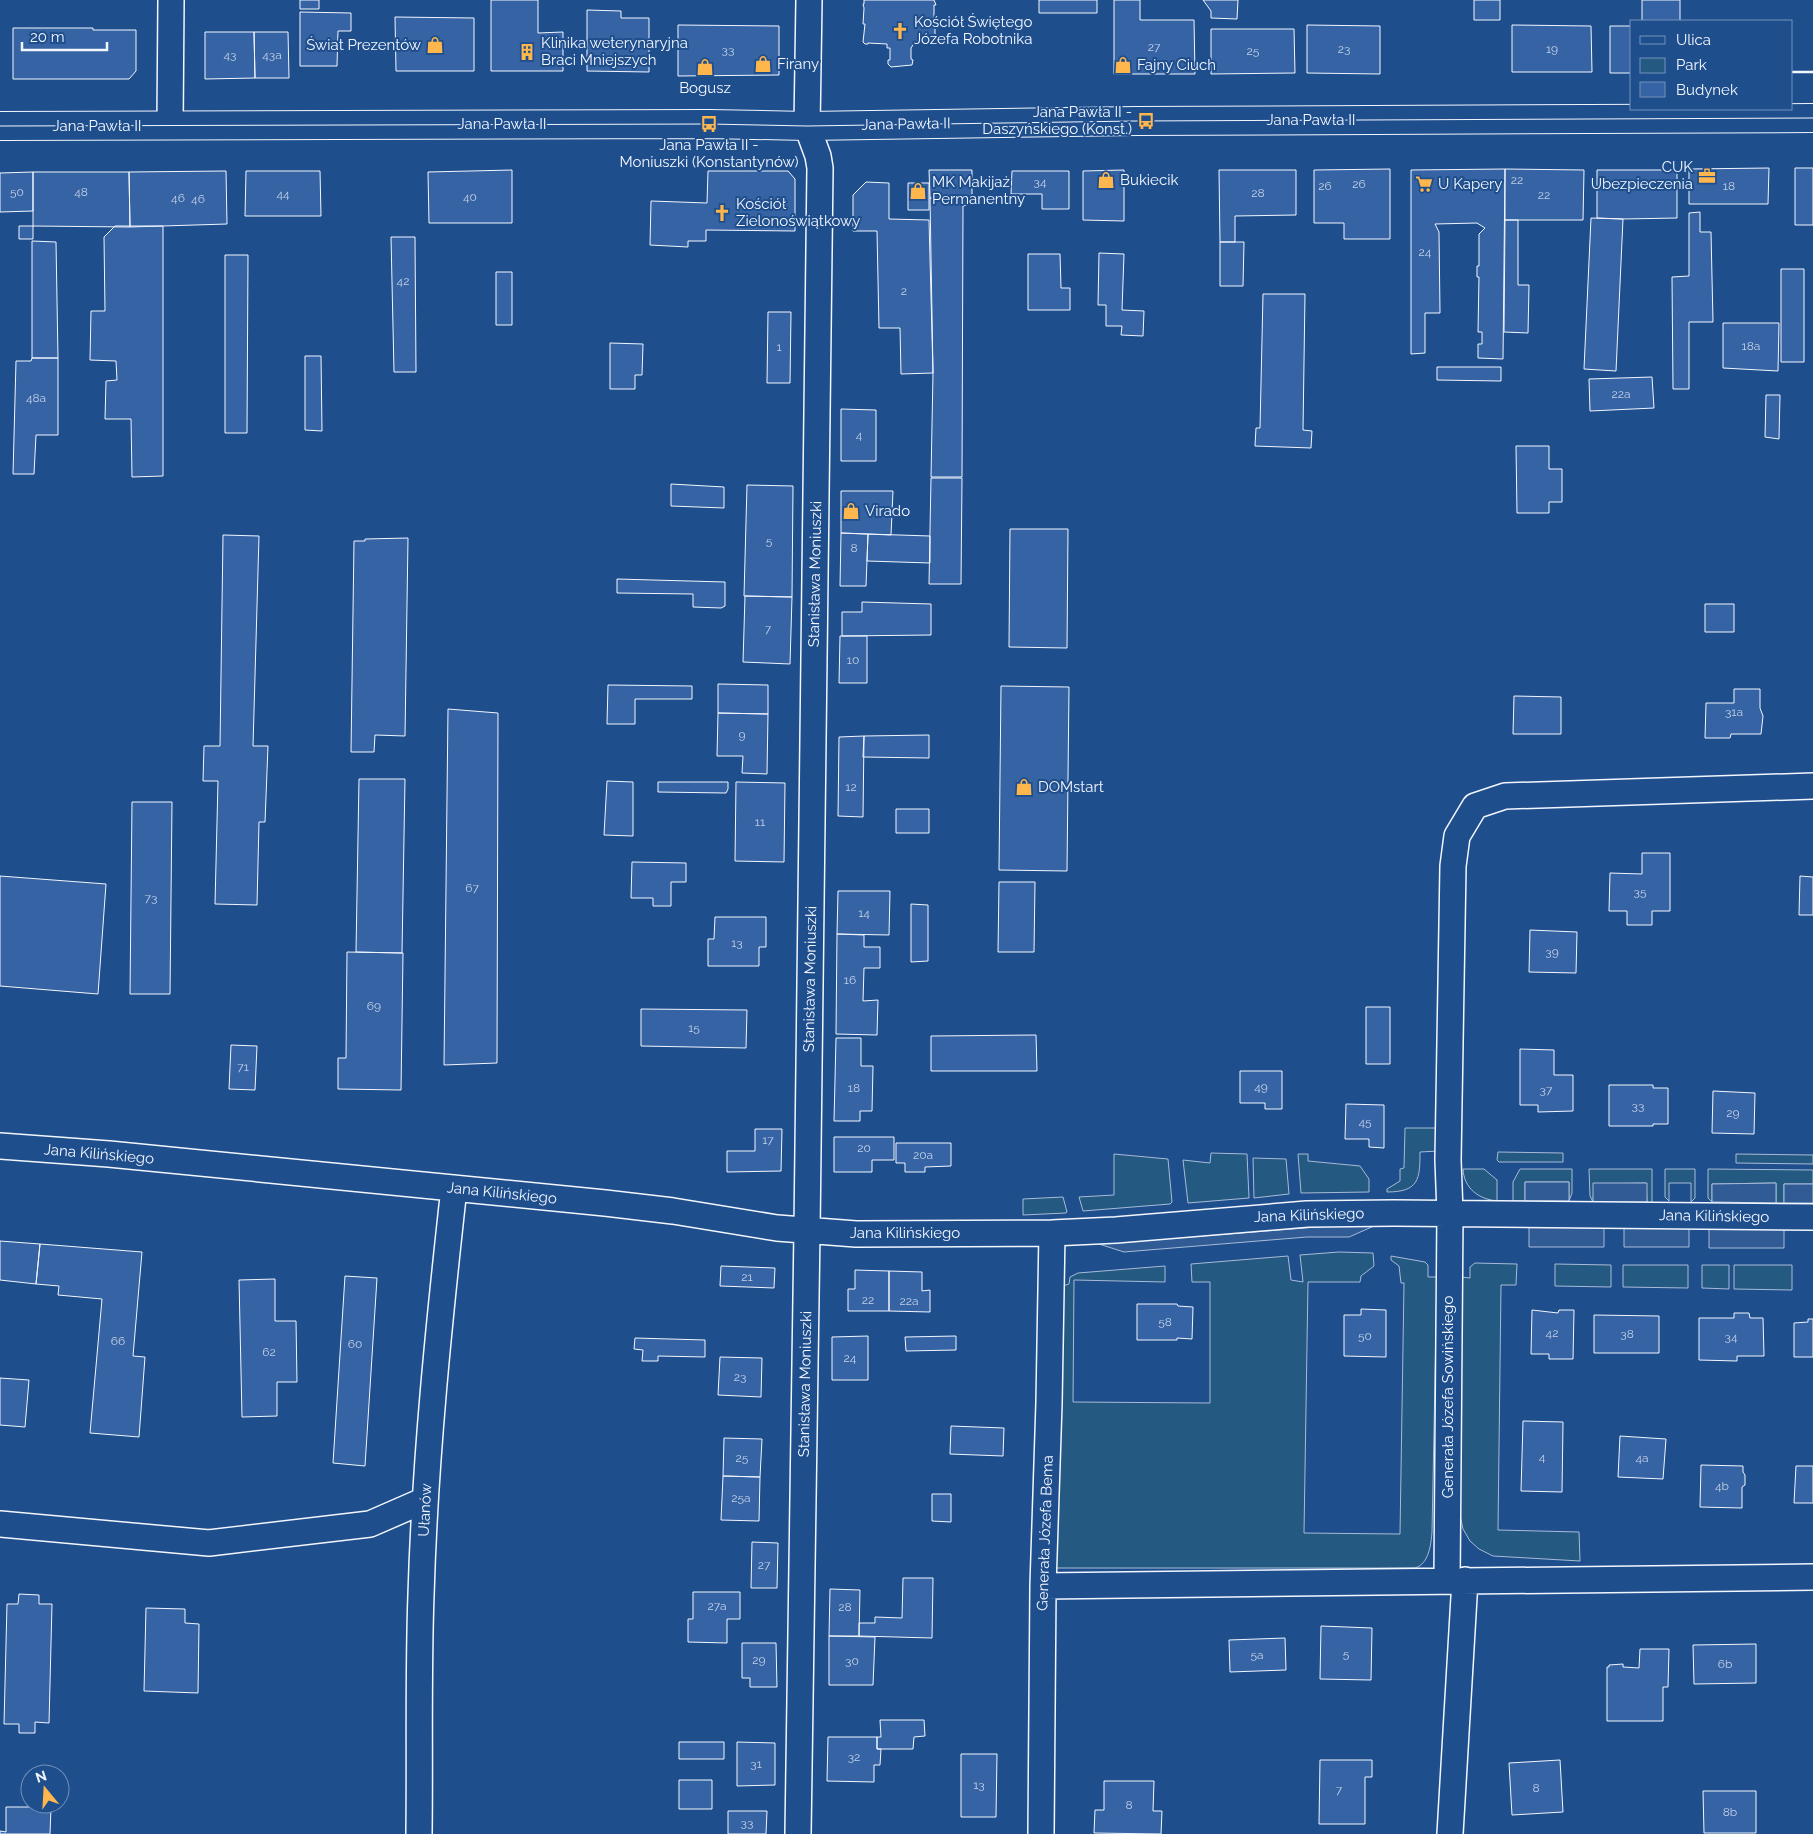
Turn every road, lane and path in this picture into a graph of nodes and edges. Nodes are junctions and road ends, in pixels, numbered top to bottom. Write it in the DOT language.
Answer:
graph roads {
  1 [pos="171,0"];
  2 [pos="808,0"];
  3 [pos="1813,118"];
  4 [pos="170,125"];
  5 [pos="0,126"];
  6 [pos="806,126"];
  7 [pos="1813,786"];
  8 [pos="0,1146"];
  9 [pos="454,1188"];
  10 [pos="1450,1213"];
  11 [pos="1813,1217"];
  12 [pos="808,1230"];
  13 [pos="1052,1233"];
  14 [pos="425,1500"];
  15 [pos="0,1524"];
  16 [pos="1813,1577"];
  17 [pos="1456,1580"];
  18 [pos="1043,1586"];
  19 [pos="419,1834"];
  20 [pos="798,1834"];
  21 [pos="1041,1834"];
  22 [pos="1450,1834"];
  1 -- 4 [label="street"];
  2 -- 6 [label="street"];
  3 -- 6 [label="main road, Jana Pawła II"];
  4 -- 5 [label="main road, Jana Pawła II"];
  4 -- 6 [label="main road, Jana Pawła II"];
  6 -- 12 [label="street, Stanisława Moniuszki"];
  7 -- 10 [label="street, Generała Józefa Sowińskiego"];
  8 -- 9 [label="street, Jana Kilińskiego"];
  9 -- 12 [label="street, Jana Kilińskiego"];
  9 -- 14 [label="street, Ułanów"];
  10 -- 11 [label="street, Jana Kilińskiego"];
  10 -- 13 [label="street, Jana Kilińskiego"];
  10 -- 17 [label="street, Generała Józefa Sowińskiego"];
  12 -- 13 [label="street, Jana Kilińskiego"];
  12 -- 20 [label="street, Stanisława Moniuszki"];
  13 -- 18 [label="street, Generała Józefa Bema"];
  14 -- 15 [label="street"];
  14 -- 19 [label="street, Ułanów"];
  16 -- 17 [label="street"];
  17 -- 18 [label="street"];
  17 -- 22 [label="street, Generała Józefa Sowińskiego"];
  18 -- 21 [label="street, Generała Józefa Bema"];
}
